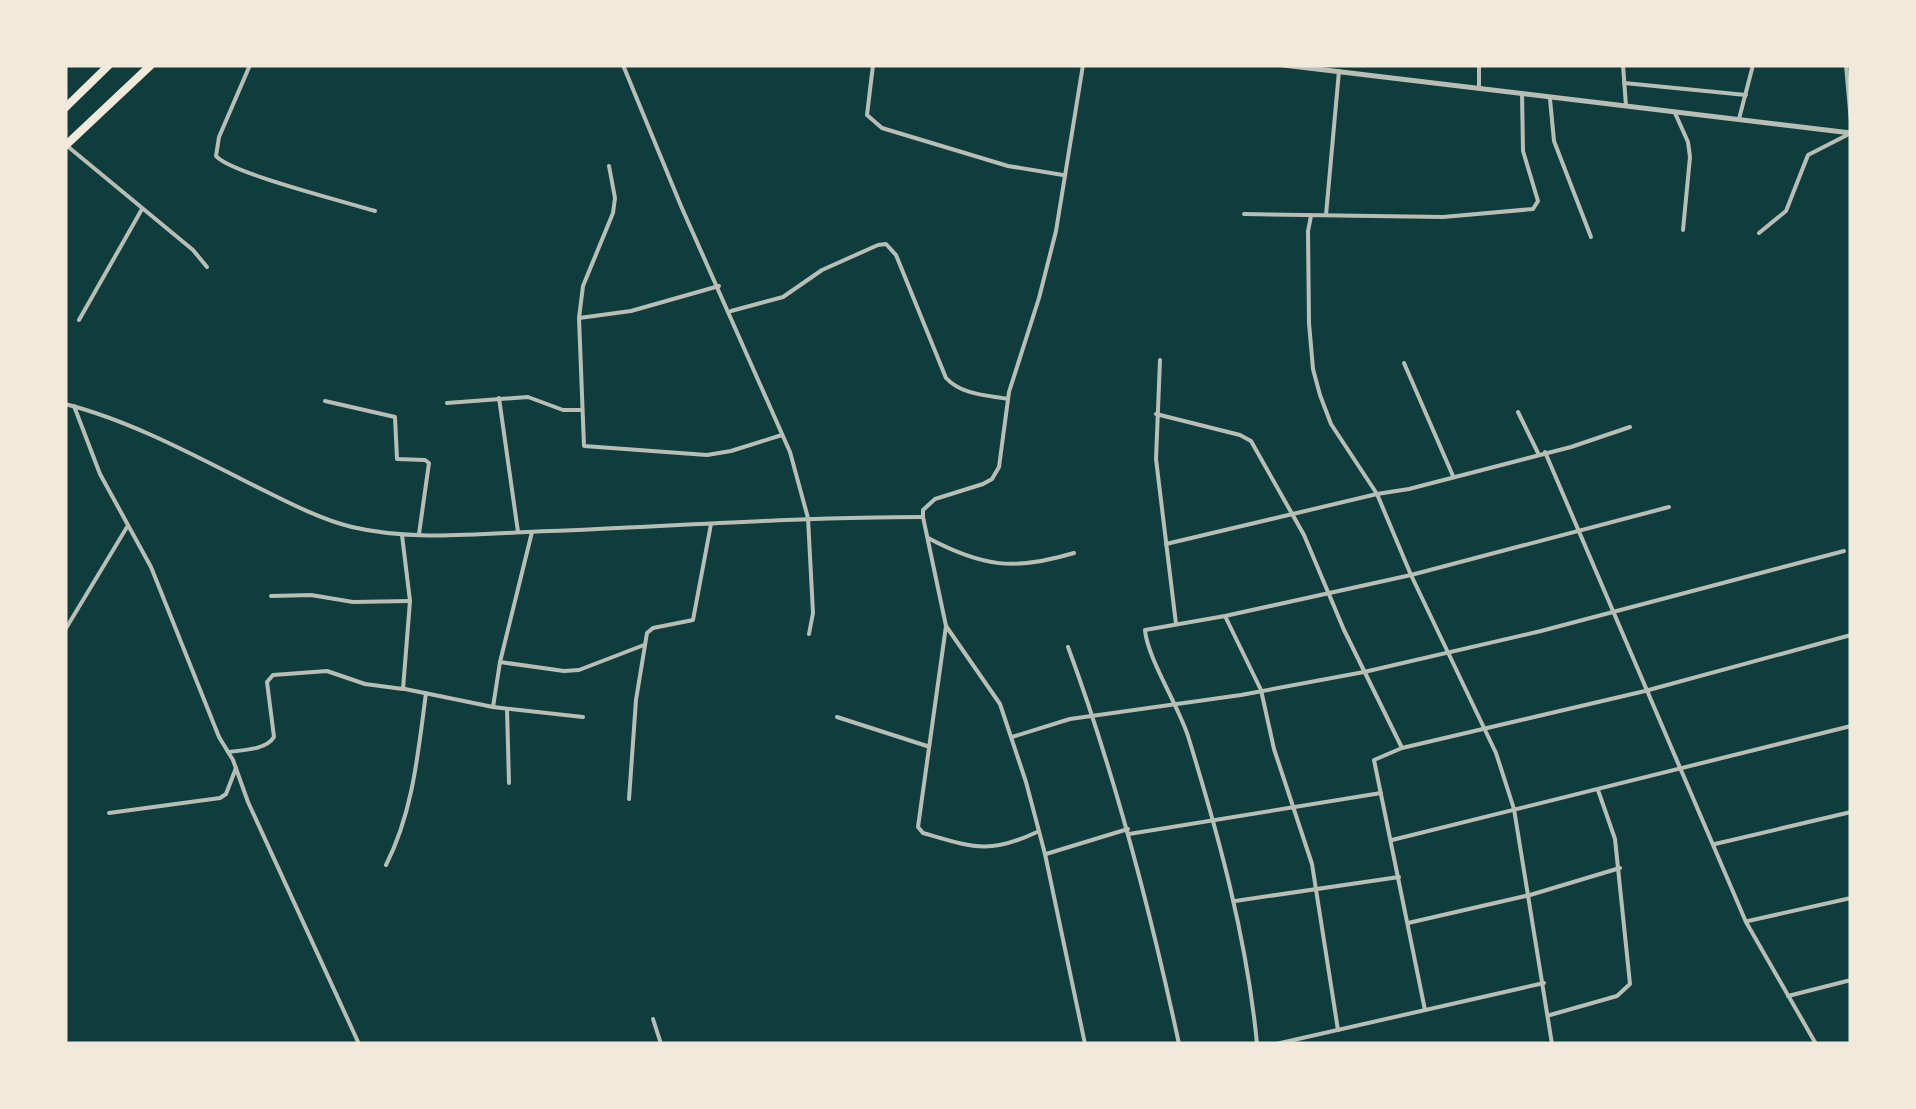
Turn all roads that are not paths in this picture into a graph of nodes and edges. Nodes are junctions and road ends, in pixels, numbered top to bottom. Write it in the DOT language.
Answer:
graph roads {
  1 [pos="109,65"];
  2 [pos="151,65"];
  3 [pos="250,65"];
  4 [pos="624,65"];
  5 [pos="873,65"];
  6 [pos="1083,65"];
  7 [pos="1283,65"];
  8 [pos="1367,65"];
  9 [pos="1479,65"];
  10 [pos="1622,65"];
  11 [pos="1754,65"];
  12 [pos="1846,65"];
  13 [pos="1339,71"];
  14 [pos="1366,74"];
  15 [pos="1624,82"];
  16 [pos="1479,88"];
  17 [pos="1522,93"];
  18 [pos="1746,95"];
  19 [pos="1550,96"];
  20 [pos="1626,106"];
  21 [pos="65,108"];
  22 [pos="1674,111"];
  23 [pos="1739,119"];
  24 [pos="1851,122"];
  25 [pos="1851,133"];
  26 [pos="66,146"];
  27 [pos="608,166"];
  28 [pos="1063,174"];
  29 [pos="142,209"];
  30 [pos="375,211"];
  31 [pos="1244,214"];
  32 [pos="1311,216"];
  33 [pos="1326,216"];
  34 [pos="1683,230"];
  35 [pos="1759,234"];
  36 [pos="1591,237"];
  37 [pos="207,267"];
  38 [pos="719,286"];
  39 [pos="730,312"];
  40 [pos="579,318"];
  41 [pos="80,320"];
  42 [pos="1160,360"];
  43 [pos="1404,363"];
  44 [pos="499,398"];
  45 [pos="1008,399"];
  46 [pos="325,401"];
  47 [pos="447,403"];
  48 [pos="65,404"];
  49 [pos="74,406"];
  50 [pos="581,410"];
  51 [pos="1518,412"];
  52 [pos="1156,414"];
  53 [pos="1630,427"];
  54 [pos="782,435"];
  55 [pos="1542,453"];
  56 [pos="1453,476"];
  57 [pos="1377,494"];
  58 [pos="1669,508"];
  59 [pos="1292,513"];
  60 [pos="923,517"];
  61 [pos="808,518"];
  62 [pos="711,524"];
  63 [pos="126,527"];
  64 [pos="518,532"];
  65 [pos="532,532"];
  66 [pos="1581,532"];
  67 [pos="418,534"];
  68 [pos="402,535"];
  69 [pos="928,538"];
  70 [pos="1166,544"];
  71 [pos="1844,551"];
  72 [pos="1074,553"];
  73 [pos="1411,575"];
  74 [pos="1330,593"];
  75 [pos="270,596"];
  76 [pos="410,601"];
  77 [pos="1613,611"];
  78 [pos="1225,616"];
  79 [pos="1176,624"];
  80 [pos="946,626"];
  81 [pos="65,630"];
  82 [pos="809,634"];
  83 [pos="1851,636"];
  84 [pos="644,645"];
  85 [pos="1068,648"];
  86 [pos="1449,652"];
  87 [pos="500,662"];
  88 [pos="1364,672"];
  89 [pos="403,689"];
  90 [pos="1261,690"];
  91 [pos="1645,691"];
  92 [pos="426,693"];
  93 [pos="1177,704"];
  94 [pos="493,707"];
  95 [pos="507,709"];
  96 [pos="1094,715"];
  97 [pos="583,717"];
  98 [pos="837,717"];
  99 [pos="1851,726"];
  100 [pos="1486,731"];
  101 [pos="1012,737"];
  102 [pos="928,746"];
  103 [pos="1402,748"];
  104 [pos="228,752"];
  105 [pos="236,768"];
  106 [pos="1678,768"];
  107 [pos="509,784"];
  108 [pos="1598,790"];
  109 [pos="1381,793"];
  110 [pos="629,800"];
  111 [pos="1292,806"];
  112 [pos="1514,810"];
  113 [pos="109,812"];
  114 [pos="1851,812"];
  115 [pos="1211,820"];
  116 [pos="1037,832"];
  117 [pos="1129,832"];
  118 [pos="1392,840"];
  119 [pos="1713,844"];
  120 [pos="1045,854"];
  121 [pos="386,866"];
  122 [pos="1620,868"];
  123 [pos="1399,877"];
  124 [pos="1318,888"];
  125 [pos="1530,895"];
  126 [pos="1851,898"];
  127 [pos="1234,901"];
  128 [pos="1746,922"];
  129 [pos="1408,923"];
  130 [pos="1851,980"];
  131 [pos="1544,984"];
  132 [pos="1788,996"];
  133 [pos="1425,1010"];
  134 [pos="1548,1015"];
  135 [pos="653,1019"];
  136 [pos="1338,1030"];
  137 [pos="359,1044"];
  138 [pos="660,1044"];
  139 [pos="1085,1044"];
  140 [pos="1179,1044"];
  141 [pos="1257,1044"];
  142 [pos="1276,1044"];
  143 [pos="1552,1044"];
  144 [pos="1816,1044"];
  1 -- 21 [label="main road"];
  2 -- 26 [label="main road"];
  3 -- 30 [label="street"];
  4 -- 38 [label="street"];
  5 -- 28 [label="street"];
  6 -- 28 [label="street"];
  7 -- 13 [label="street"];
  8 -- 14 [label="street"];
  9 -- 16 [label="street"];
  10 -- 15 [label="street"];
  11 -- 18 [label="street"];
  12 -- 24 [label="street"];
  13 -- 14 [label="street"];
  13 -- 33 [label="street"];
  14 -- 16 [label="street"];
  15 -- 18 [label="street"];
  15 -- 20 [label="street"];
  16 -- 17 [label="street"];
  17 -- 19 [label="street"];
  17 -- 33 [label="street"];
  18 -- 23 [label="street"];
  19 -- 20 [label="street"];
  19 -- 36 [label="street"];
  20 -- 22 [label="street"];
  22 -- 23 [label="street"];
  22 -- 34 [label="street"];
  23 -- 25 [label="street"];
  25 -- 35 [label="street"];
  26 -- 29 [label="street"];
  27 -- 40 [label="street"];
  28 -- 45 [label="street"];
  29 -- 37 [label="street"];
  29 -- 41 [label="street"];
  31 -- 32 [label="street"];
  32 -- 33 [label="street"];
  32 -- 57 [label="street"];
  38 -- 39 [label="street"];
  38 -- 40 [label="street"];
  39 -- 45 [label="street"];
  39 -- 54 [label="street"];
  40 -- 50 [label="street"];
  42 -- 52 [label="street"];
  43 -- 56 [label="street"];
  44 -- 47 [label="street"];
  44 -- 50 [label="street"];
  44 -- 64 [label="street"];
  45 -- 60 [label="street"];
  46 -- 67 [label="street"];
  48 -- 49 [label="street"];
  49 -- 63 [label="street"];
  49 -- 68 [label="street"];
  50 -- 54 [label="street"];
  51 -- 55 [label="street"];
  52 -- 59 [label="street"];
  52 -- 70 [label="street"];
  53 -- 55 [label="street"];
  54 -- 61 [label="street"];
  55 -- 56 [label="street"];
  55 -- 66 [label="street"];
  56 -- 57 [label="street"];
  57 -- 59 [label="street"];
  57 -- 73 [label="street"];
  58 -- 66 [label="street"];
  59 -- 70 [label="street"];
  59 -- 74 [label="street"];
  60 -- 61 [label="street"];
  60 -- 69 [label="street"];
  61 -- 62 [label="street"];
  61 -- 82 [label="street"];
  62 -- 65 [label="street"];
  62 -- 84 [label="street"];
  63 -- 81 [label="street"];
  63 -- 104 [label="street"];
  64 -- 65 [label="street"];
  64 -- 67 [label="street"];
  65 -- 87 [label="street"];
  66 -- 73 [label="street"];
  66 -- 77 [label="street"];
  67 -- 68 [label="street"];
  68 -- 76 [label="street"];
  69 -- 72 [label="street"];
  69 -- 80 [label="street"];
  70 -- 79 [label="street"];
  71 -- 77 [label="street"];
  73 -- 74 [label="street"];
  73 -- 86 [label="street"];
  74 -- 78 [label="street"];
  74 -- 88 [label="street"];
  75 -- 76 [label="street"];
  76 -- 89 [label="street"];
  77 -- 86 [label="street"];
  77 -- 91 [label="street"];
  78 -- 79 [label="street"];
  78 -- 90 [label="street"];
  79 -- 93 [label="street"];
  80 -- 101 [label="street"];
  80 -- 102 [label="street"];
  83 -- 91 [label="street"];
  84 -- 87 [label="street"];
  84 -- 110 [label="street"];
  85 -- 96 [label="street"];
  86 -- 88 [label="street"];
  86 -- 100 [label="street"];
  87 -- 94 [label="street"];
  88 -- 90 [label="street"];
  88 -- 103 [label="street"];
  89 -- 92 [label="street"];
  89 -- 104 [label="street"];
  90 -- 93 [label="street"];
  90 -- 111 [label="street"];
  91 -- 100 [label="street"];
  91 -- 106 [label="street"];
  92 -- 94 [label="street"];
  92 -- 121 [label="street"];
  93 -- 96 [label="street"];
  93 -- 115 [label="street"];
  94 -- 95 [label="street"];
  95 -- 97 [label="street"];
  95 -- 107 [label="street"];
  96 -- 101 [label="street"];
  96 -- 117 [label="street"];
  98 -- 102 [label="street"];
  99 -- 106 [label="street"];
  100 -- 103 [label="street"];
  100 -- 112 [label="street"];
  101 -- 116 [label="street"];
  102 -- 116 [label="street"];
  103 -- 109 [label="street"];
  104 -- 105 [label="street"];
  105 -- 113 [label="street"];
  105 -- 137 [label="street"];
  106 -- 108 [label="street"];
  106 -- 119 [label="street"];
  108 -- 112 [label="street"];
  108 -- 122 [label="street"];
  109 -- 111 [label="street"];
  109 -- 118 [label="street"];
  111 -- 115 [label="street"];
  111 -- 124 [label="street"];
  112 -- 118 [label="street"];
  112 -- 125 [label="street"];
  114 -- 119 [label="street"];
  115 -- 117 [label="street"];
  115 -- 127 [label="street"];
  116 -- 120 [label="street"];
  117 -- 120 [label="street"];
  117 -- 140 [label="street"];
  118 -- 123 [label="street"];
  119 -- 128 [label="street"];
  120 -- 139 [label="street"];
  122 -- 125 [label="street"];
  122 -- 134 [label="street"];
  123 -- 124 [label="street"];
  123 -- 129 [label="street"];
  124 -- 127 [label="street"];
  124 -- 136 [label="street"];
  125 -- 129 [label="street"];
  125 -- 131 [label="street"];
  126 -- 128 [label="street"];
  127 -- 141 [label="street"];
  128 -- 132 [label="street"];
  129 -- 133 [label="street"];
  130 -- 132 [label="street"];
  131 -- 133 [label="street"];
  131 -- 134 [label="street"];
  132 -- 144 [label="street"];
  133 -- 136 [label="street"];
  134 -- 143 [label="street"];
  135 -- 138 [label="street"];
  136 -- 142 [label="street"];
}
